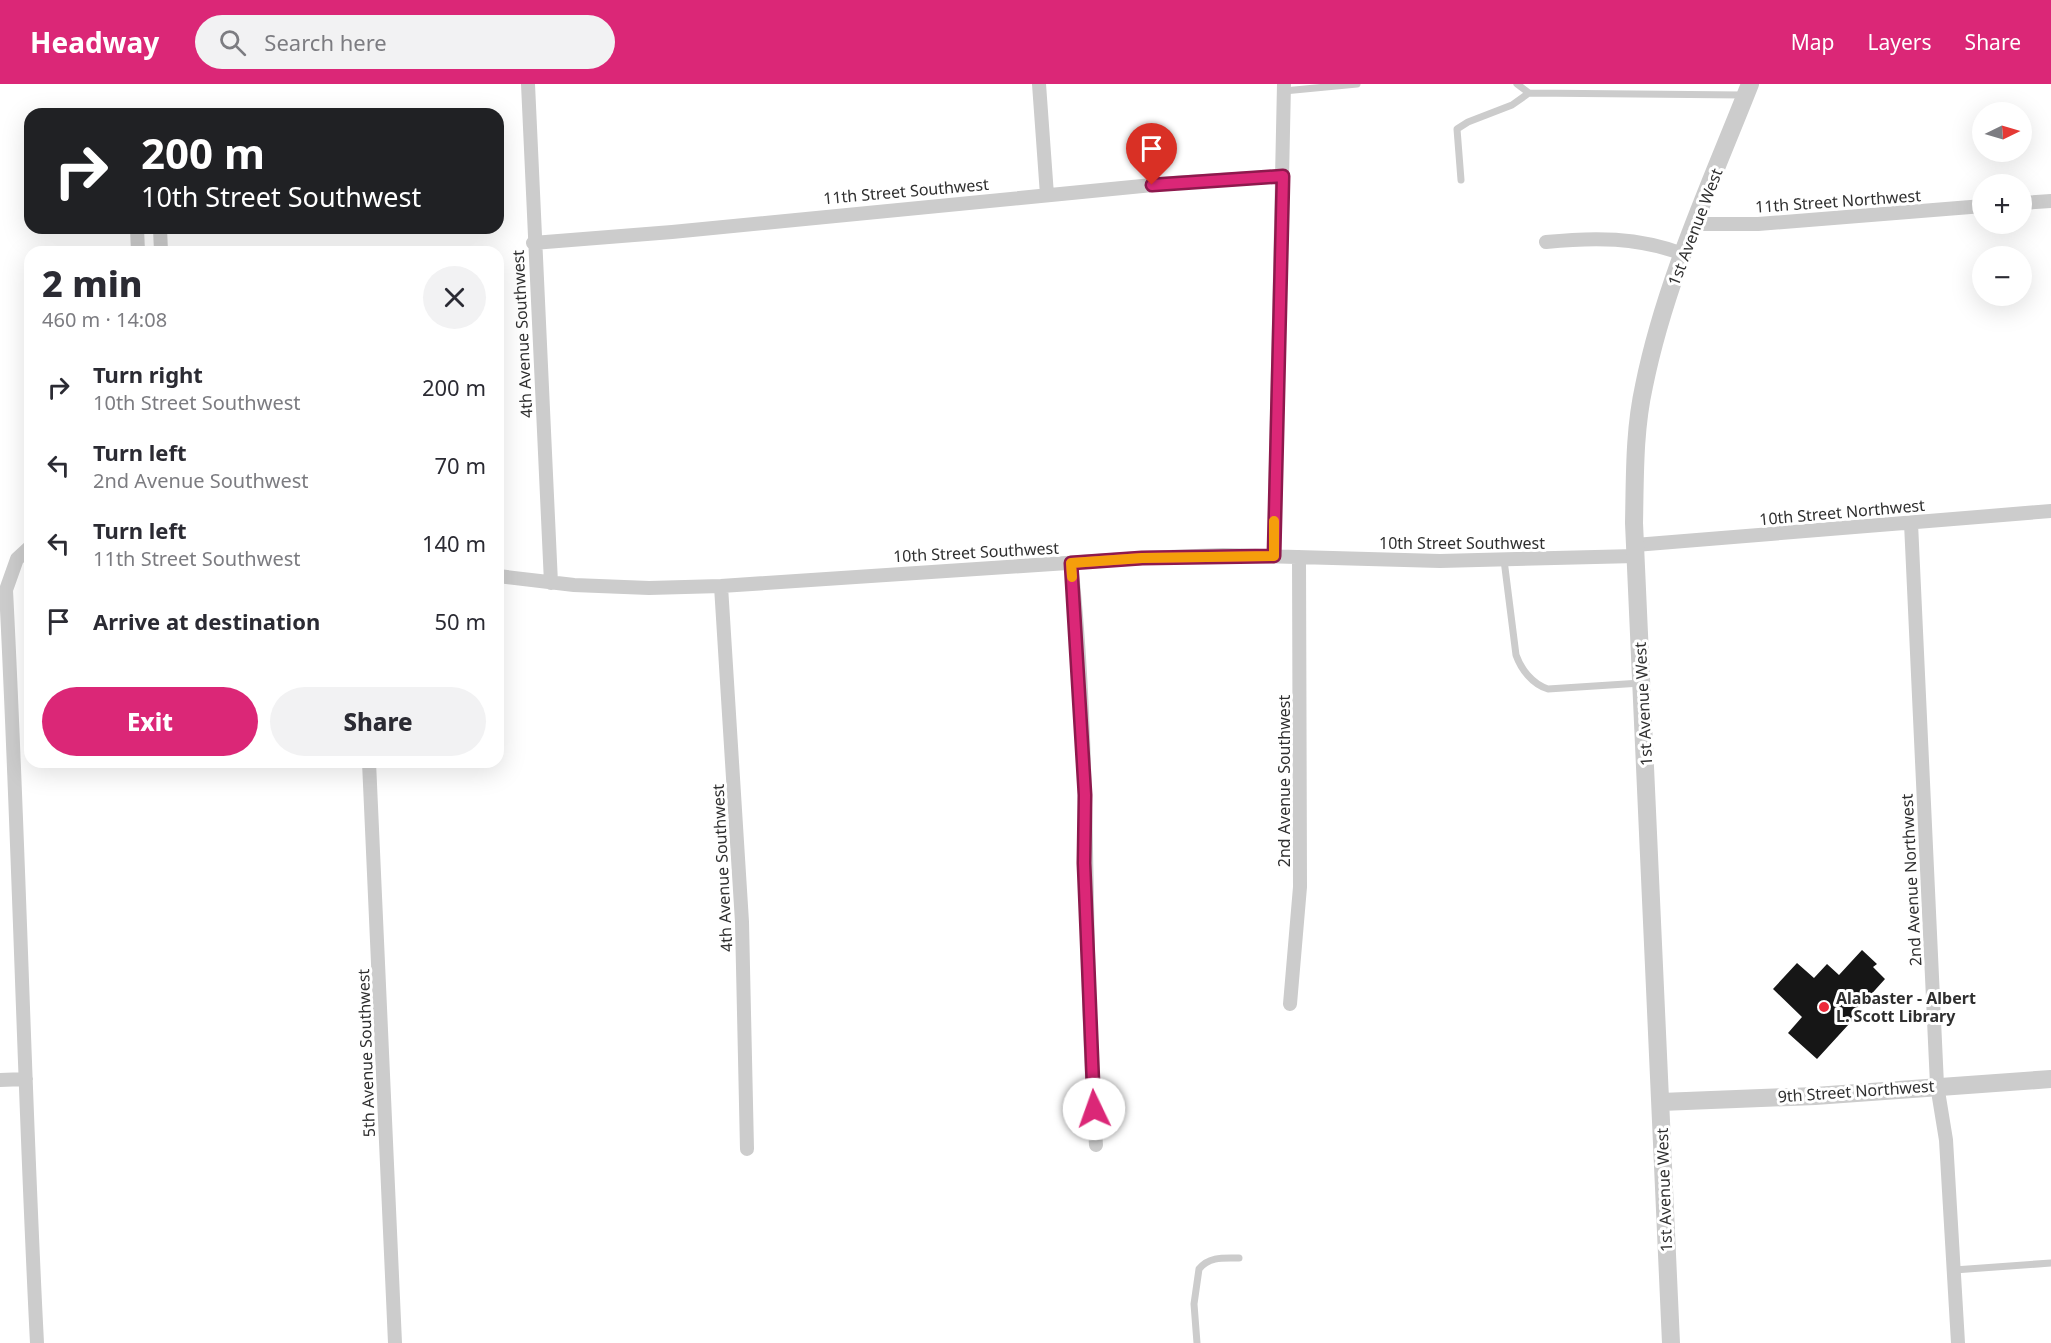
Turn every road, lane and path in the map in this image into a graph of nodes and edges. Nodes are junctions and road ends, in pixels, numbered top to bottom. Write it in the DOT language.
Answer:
graph roads {
  1 [pos="528,84"];
  2 [pos="1039,84"];
  3 [pos="1358,84"];
  4 [pos="1517,84"];
  5 [pos="1284,88"];
  6 [pos="1748,89"];
  7 [pos="1529,93"];
  8 [pos="1283,176"];
  9 [pos="1461,180"];
  10 [pos="1047,195"];
  11 [pos="2051,201"];
  12 [pos="2032,202"];
  13 [pos="1972,207"];
  14 [pos="1694,224"];
  15 [pos="1546,242"];
  16 [pos="533,243"];
  17 [pos="1683,254"];
  18 [pos="2051,511"];
  19 [pos="1911,523"];
  20 [pos="1636,551"];
  21 [pos="24,553"];
  22 [pos="1274,556"];
  23 [pos="1299,557"];
  24 [pos="1504,560"];
  25 [pos="1071,563"];
  26 [pos="504,577"];
  27 [pos="551,583"];
  28 [pos="721,586"];
  29 [pos="1643,683"];
  30 [pos="6,685"];
  31 [pos="369,768"];
  32 [pos="1290,1004"];
  33 [pos="26,1078"];
  34 [pos="2051,1079"];
  35 [pos="0,1080"];
  36 [pos="1937,1085"];
  37 [pos="1660,1102"];
  38 [pos="1096,1145"];
  39 [pos="747,1149"];
  40 [pos="1239,1258"];
  41 [pos="2051,1263"];
  42 [pos="1954,1270"];
  43 [pos="37,1343"];
  44 [pos="395,1343"];
  45 [pos="1197,1343"];
  46 [pos="1671,1343"];
  47 [pos="1958,1343"];
  1 -- 16 [label="street, 4th Avenue Southwest"];
  2 -- 10 [label="street"];
  3 -- 5 [label="lane"];
  4 -- 7 [label="lane"];
  5 -- 8 [label="street"];
  6 -- 7 [label="lane"];
  6 -- 14 [label="street, 1st Avenue West"];
  7 -- 9 [label="lane"];
  8 -- 10 [label="street, 11th Street Southwest"];
  8 -- 22 [label="street"];
  10 -- 16 [label="street, 11th Street Southwest"];
  11 -- 12 [label="street"];
  13 -- 14 [label="street, 11th Street Northwest"];
  14 -- 17 [label="street, 1st Avenue West"];
  15 -- 17 [label="street"];
  16 -- 27 [label="street, 4th Avenue Southwest"];
  17 -- 20 [label="street, 1st Avenue West"];
  18 -- 19 [label="street, 10th Street Northwest"];
  19 -- 20 [label="street, 10th Street Northwest"];
  19 -- 36 [label="street, 2nd Avenue Northwest"];
  20 -- 24 [label="street, 10th Street Southwest"];
  20 -- 29 [label="street, 1st Avenue West"];
  21 -- 30 [label="street"];
  22 -- 23 [label="street, 10th Street Southwest"];
  22 -- 25 [label="street, 10th Street Southwest"];
  23 -- 24 [label="street, 10th Street Southwest"];
  23 -- 32 [label="street, 2nd Avenue Southwest"];
  24 -- 29 [label="lane"];
  25 -- 28 [label="street, 10th Street Southwest"];
  25 -- 38 [label="street"];
  26 -- 27 [label="street, 10th Street Southwest"];
  27 -- 28 [label="street, 10th Street Southwest"];
  28 -- 39 [label="street, 4th Avenue Southwest"];
  29 -- 37 [label="street, 1st Avenue West"];
  30 -- 33 [label="street"];
  31 -- 44 [label="street, 5th Avenue Southwest"];
  33 -- 35 [label="street"];
  33 -- 43 [label="street"];
  34 -- 36 [label="street, 9th Street Northwest"];
  36 -- 37 [label="street, 9th Street Northwest"];
  36 -- 42 [label="street, 2nd Avenue Northwest"];
  37 -- 46 [label="street, 1st Avenue West"];
  40 -- 45 [label="lane"];
  41 -- 42 [label="lane"];
  42 -- 47 [label="street, 2nd Avenue Northwest"];
}
